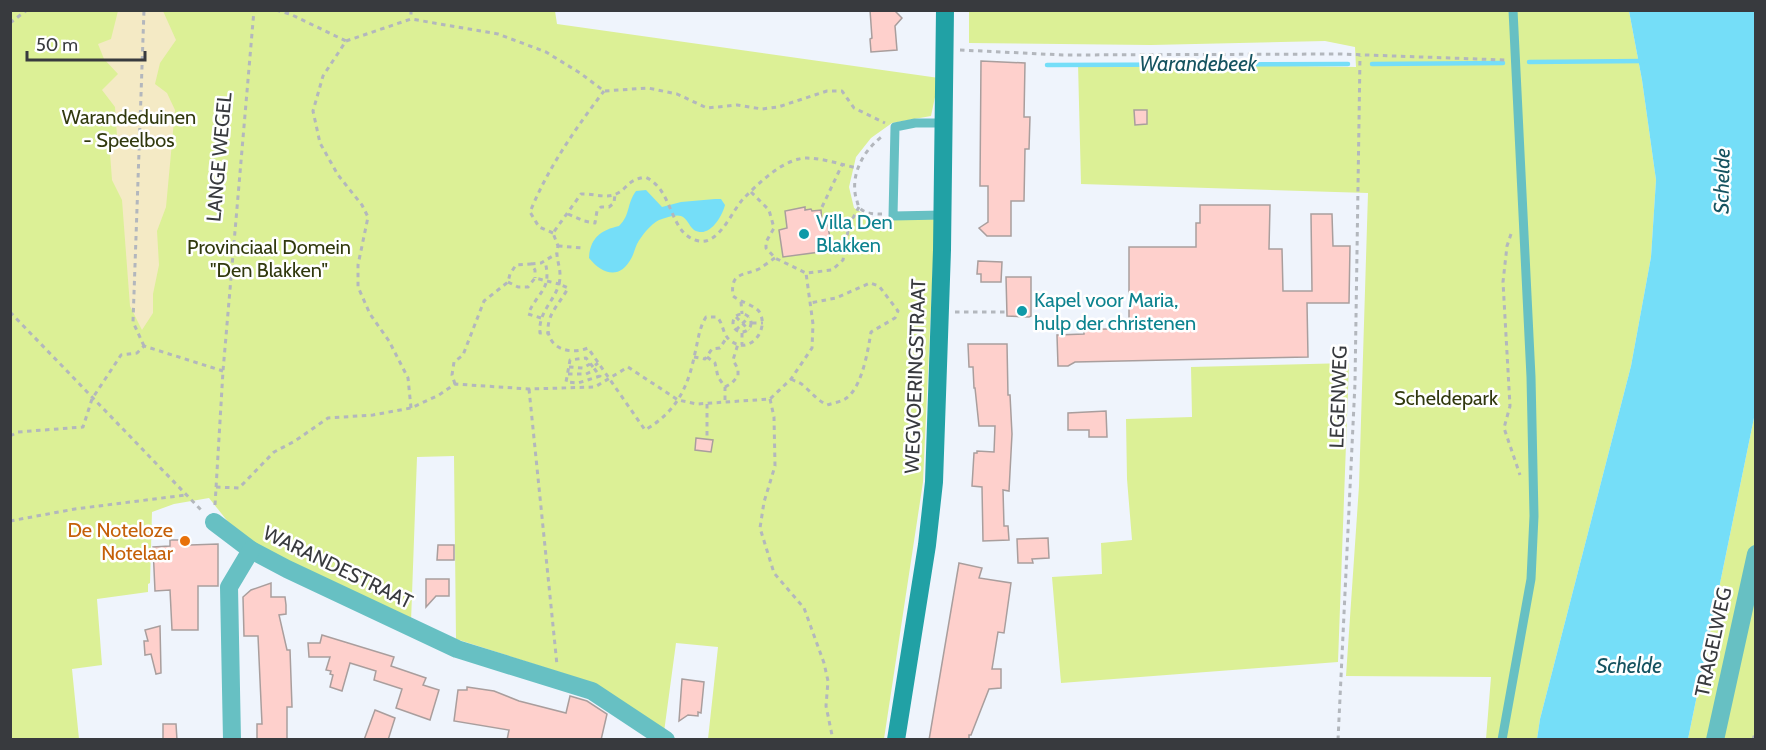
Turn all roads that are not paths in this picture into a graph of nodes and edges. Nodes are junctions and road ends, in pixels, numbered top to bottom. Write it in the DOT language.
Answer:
graph roads {
  1 [pos="945,10"];
  2 [pos="1513,10"];
  3 [pos="944,123"];
  4 [pos="943,215"];
  5 [pos="214,522"];
  6 [pos="251,550"];
  7 [pos="1755,554"];
  8 [pos="655,734"];
  9 [pos="232,740"];
  10 [pos="666,740"];
  11 [pos="896,740"];
  12 [pos="1502,740"];
  13 [pos="1715,740"];
  1 -- 3 [label="main road, WEGVOERINGSTRAAT"];
  2 -- 12 [label="lane"];
  3 -- 4 [label="main road, WEGVOERINGSTRAAT"];
  3 -- 4 [label="lane"];
  4 -- 11 [label="main road, WEGVOERINGSTRAAT"];
  5 -- 6 [label="street, WARANDESTRAAT"];
  6 -- 8 [label="street, WARANDESTRAAT"];
  6 -- 9 [label="street"];
  7 -- 13 [label="street, TRAGELWEG"];
  8 -- 10 [label="street, WARANDESTRAAT"];
}
